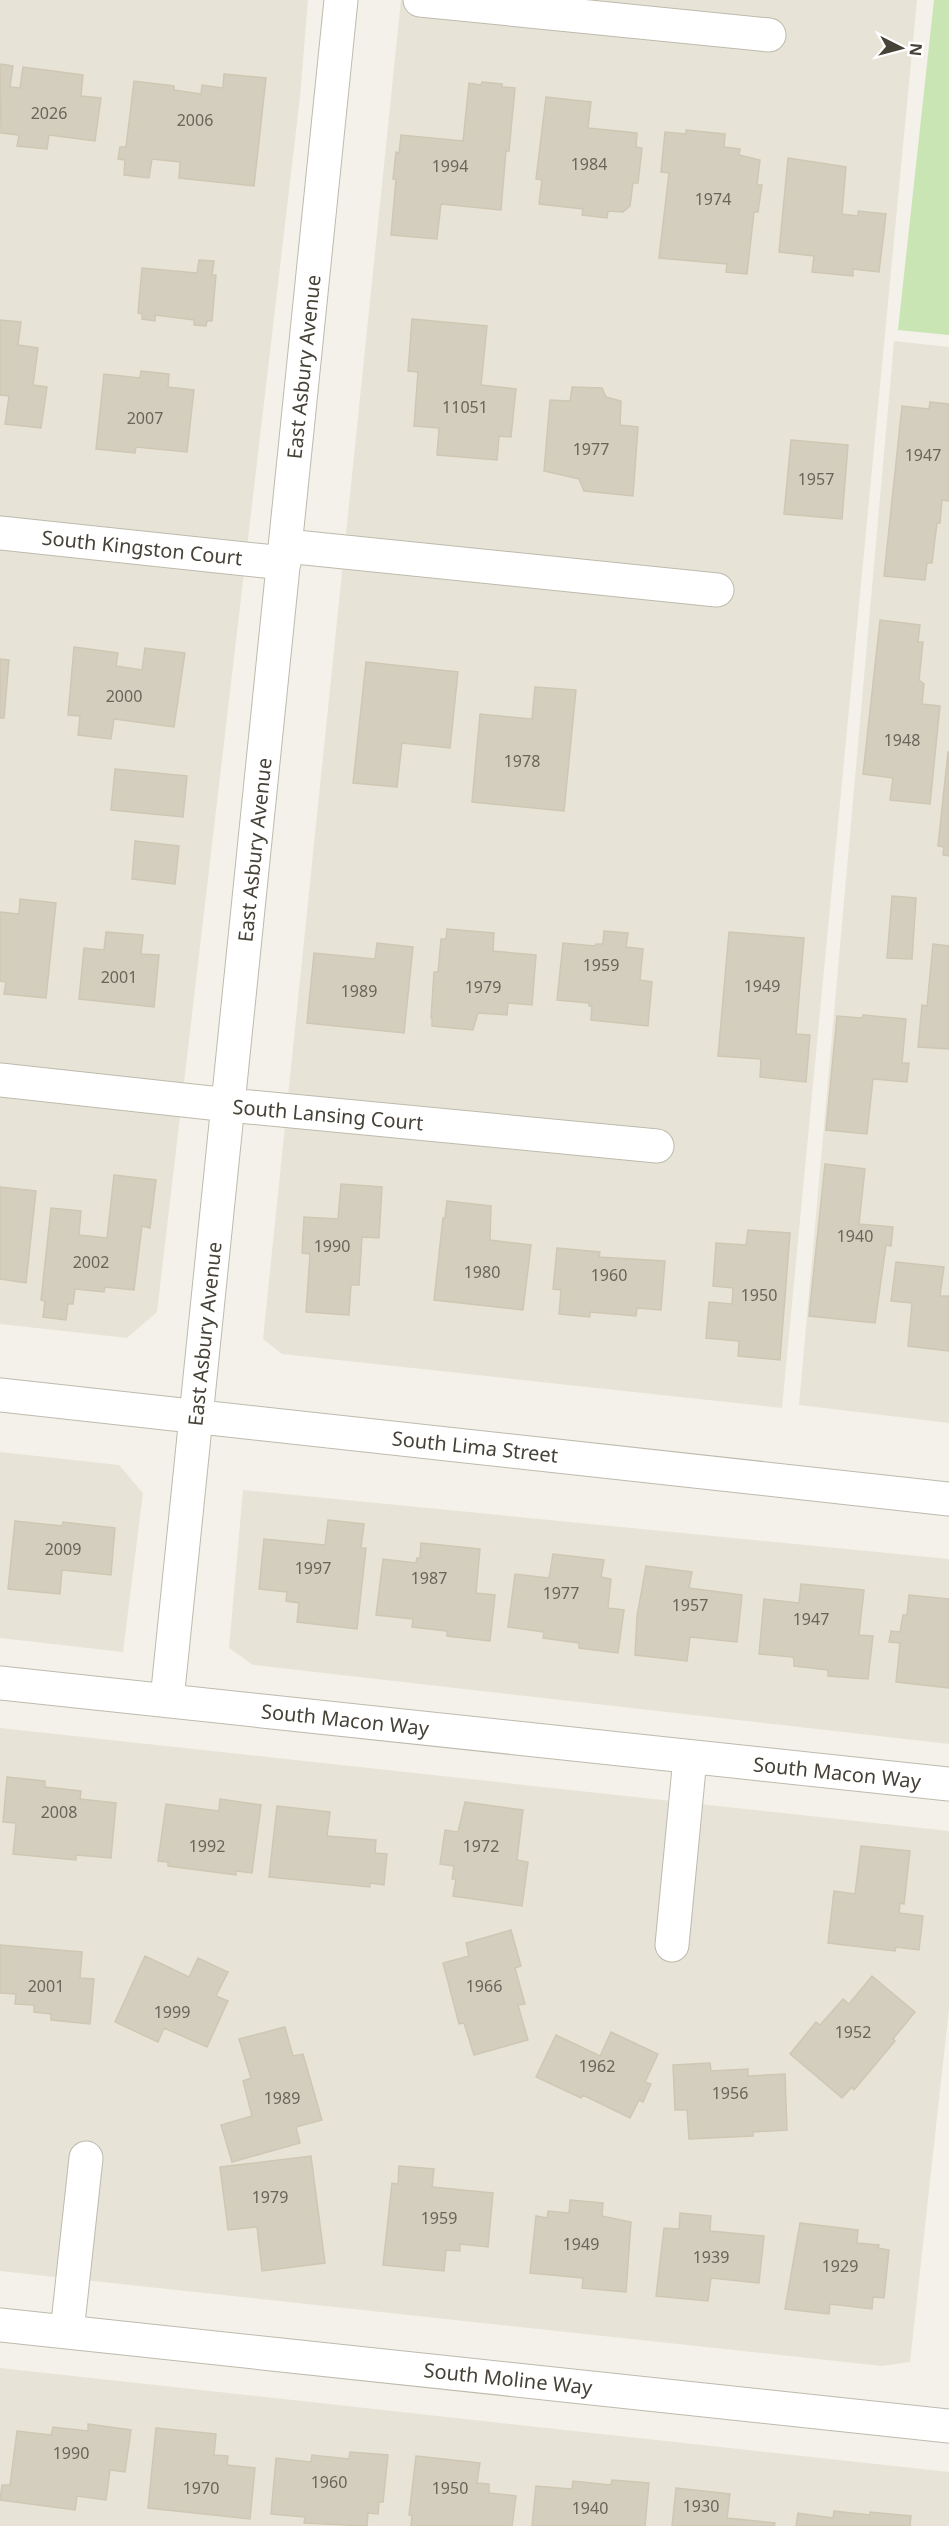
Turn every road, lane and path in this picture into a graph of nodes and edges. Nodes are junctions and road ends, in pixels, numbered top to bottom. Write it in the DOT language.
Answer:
graph roads {
  1 [pos="341,0"];
  2 [pos="420,0"];
  3 [pos="769,35"];
  4 [pos="0,533"];
  5 [pos="285,554"];
  6 [pos="717,590"];
  7 [pos="0,1080"];
  8 [pos="230,1105"];
  9 [pos="657,1146"];
  10 [pos="0,1395"];
  11 [pos="197,1416"];
  12 [pos="949,1499"];
  13 [pos="0,1683"];
  14 [pos="167,1700"];
  15 [pos="690,1758"];
  16 [pos="949,1784"];
  17 [pos="672,1945"];
  18 [pos="86,2158"];
  19 [pos="0,2325"];
  20 [pos="67,2332"];
  21 [pos="949,2426"];
  1 -- 5 [label="street, East Asbury Avenue"];
  2 -- 3 [label="street"];
  4 -- 5 [label="street, South Kingston Court"];
  5 -- 6 [label="street, South Kingston Court"];
  5 -- 8 [label="street, East Asbury Avenue"];
  7 -- 8 [label="street, South Lansing Court"];
  8 -- 9 [label="street, South Lansing Court"];
  8 -- 11 [label="street, East Asbury Avenue"];
  10 -- 11 [label="street, South Lima Street"];
  11 -- 12 [label="street, South Lima Street"];
  11 -- 14 [label="street, East Asbury Avenue"];
  13 -- 14 [label="street, South Macon Way"];
  14 -- 15 [label="street, South Macon Way"];
  15 -- 16 [label="street, South Macon Way"];
  15 -- 17 [label="street"];
  18 -- 20 [label="street"];
  19 -- 20 [label="street, South Moline Way"];
  20 -- 21 [label="street, South Moline Way"];
}
